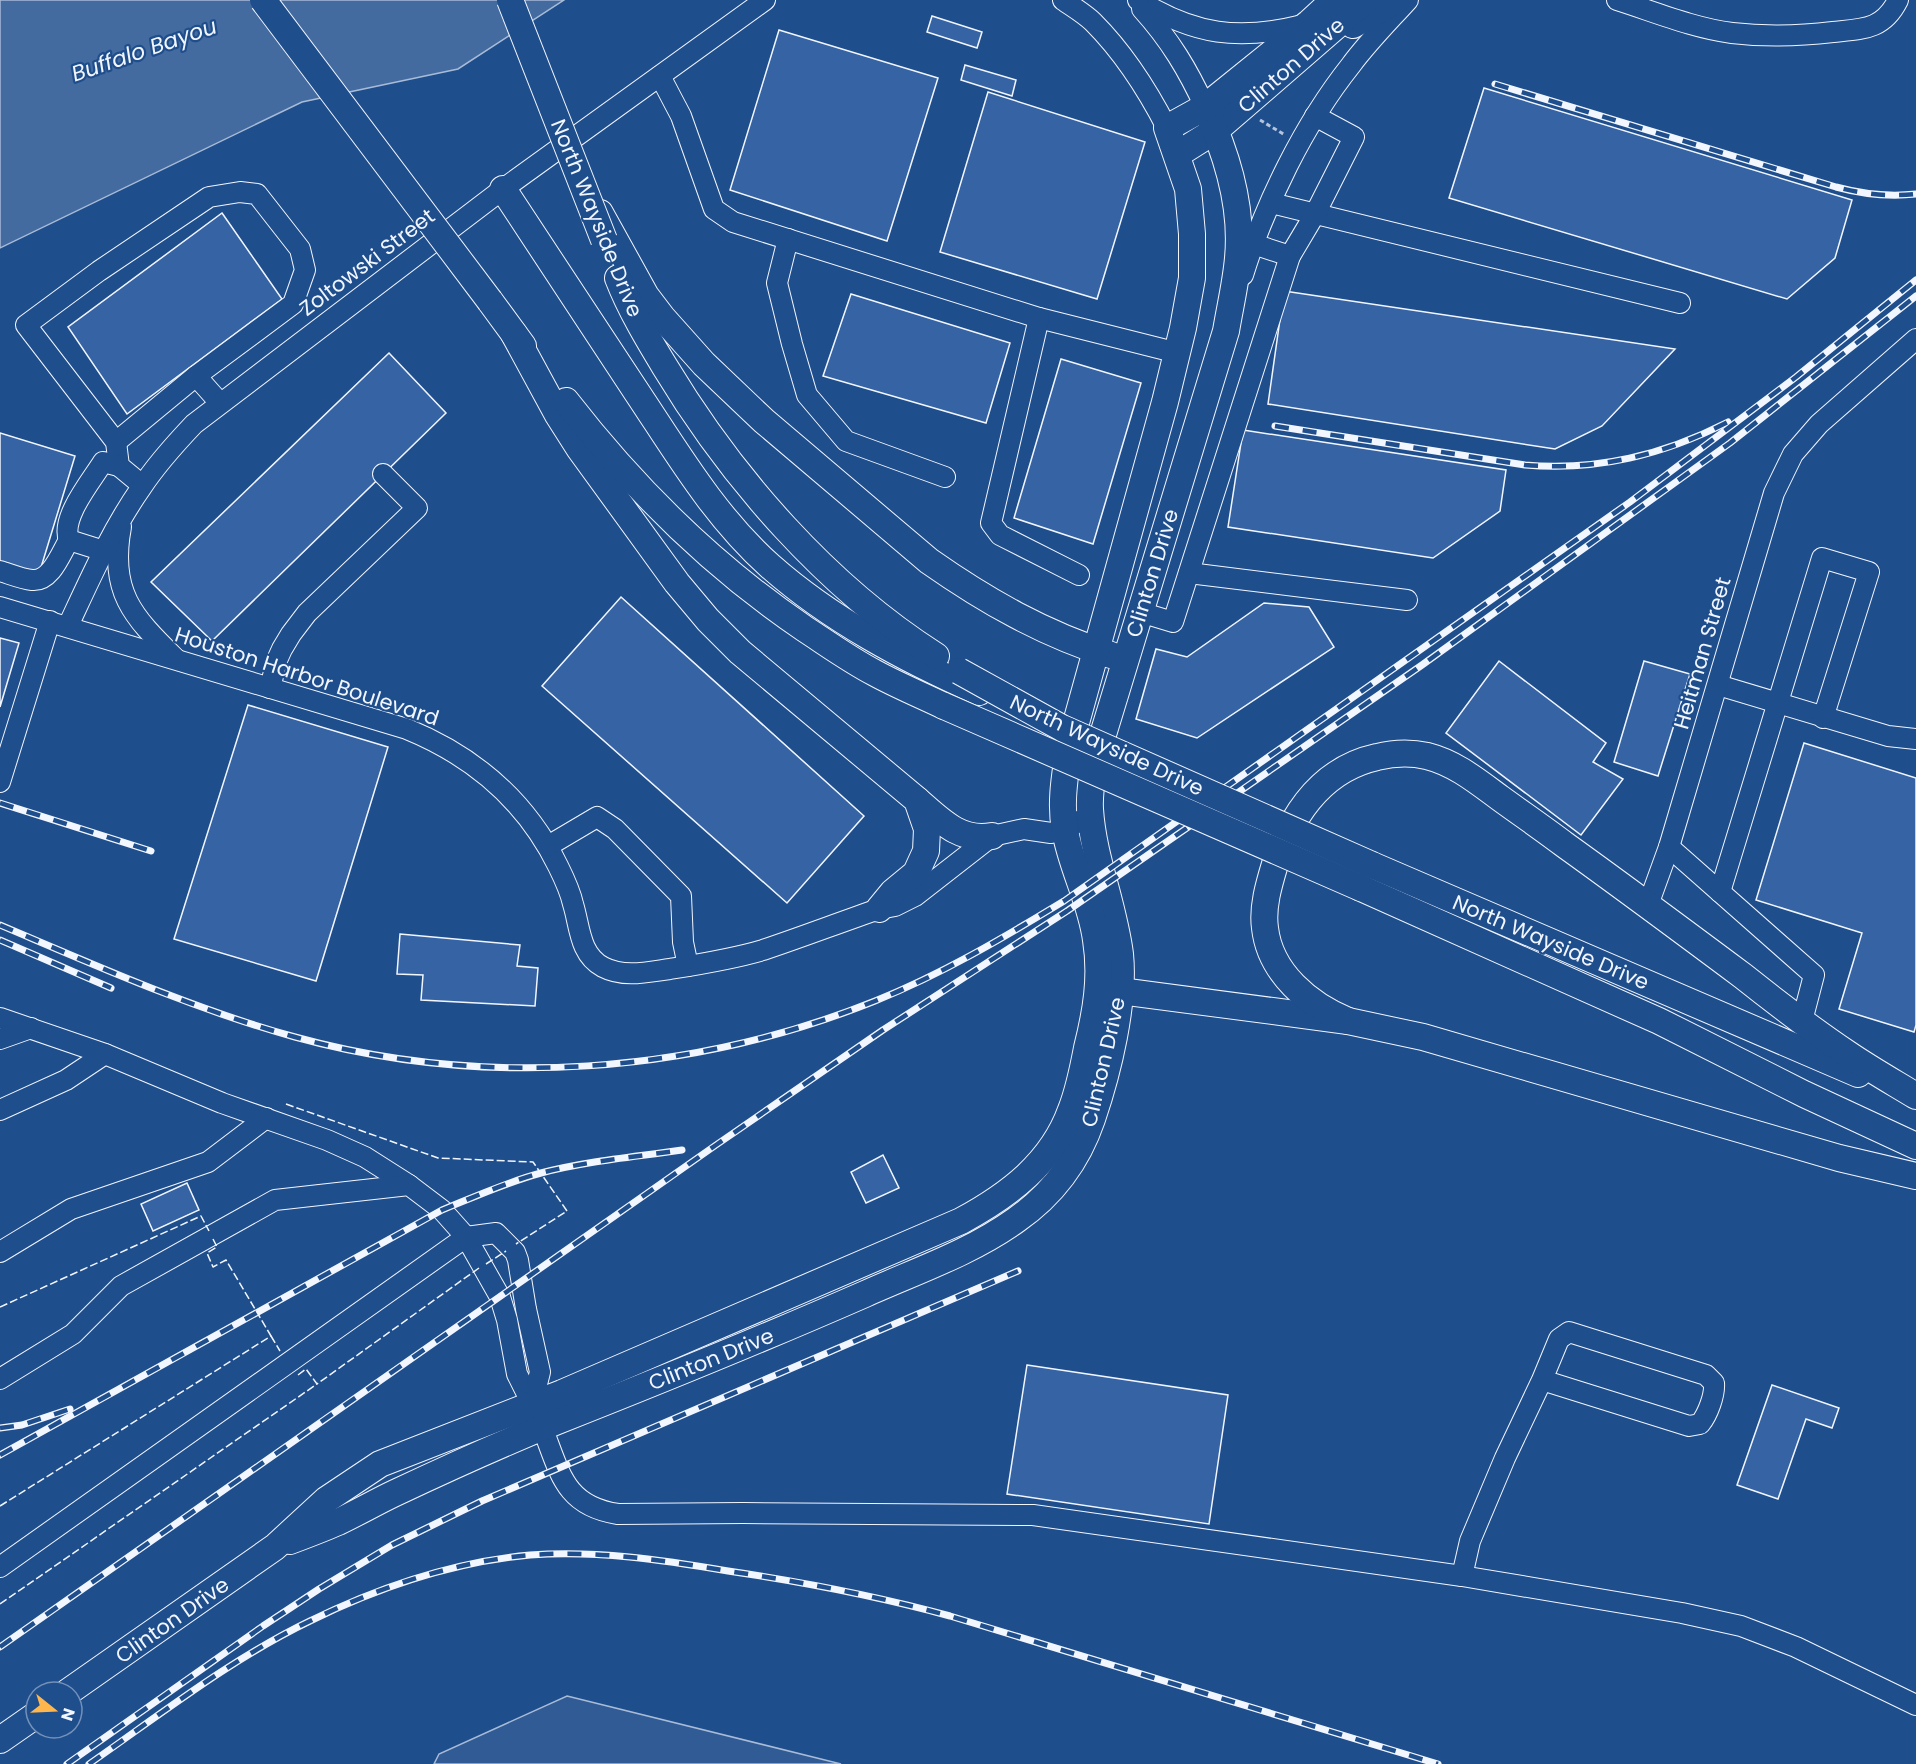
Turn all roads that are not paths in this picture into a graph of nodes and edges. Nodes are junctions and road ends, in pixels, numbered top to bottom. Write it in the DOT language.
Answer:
graph roads {
  1 [pos="262,0"];
  2 [pos="510,0"];
  3 [pos="765,0"];
  4 [pos="1064,0"];
  5 [pos="1136,0"];
  6 [pos="1334,0"];
  7 [pos="1366,0"];
  8 [pos="1397,0"];
  9 [pos="1408,0"];
  10 [pos="1617,0"];
  11 [pos="1898,0"];
  12 [pos="1309,24"];
  13 [pos="1302,57"];
  14 [pos="660,76"];
  15 [pos="1205,107"];
  16 [pos="1315,117"];
  17 [pos="1167,128"];
  18 [pos="1216,130"];
  19 [pos="1178,154"];
  20 [pos="503,189"];
  21 [pos="1271,203"];
  22 [pos="1316,214"];
  23 [pos="788,239"];
  24 [pos="609,240"];
  25 [pos="1246,241"];
  26 [pos="1290,256"];
  27 [pos="1680,303"];
  28 [pos="1040,318"];
  29 [pos="514,334"];
  30 [pos="1916,339"];
  31 [pos="1178,353"];
  32 [pos="1215,365"];
  33 [pos="196,376"];
  34 [pos="220,403"];
  35 [pos="116,441"];
  36 [pos="119,466"];
  37 [pos="383,474"];
  38 [pos="945,477"];
  39 [pos="142,485"];
  40 [pos="123,516"];
  41 [pos="69,540"];
  42 [pos="104,551"];
  43 [pos="0,571"];
  44 [pos="1189,573"];
  45 [pos="1079,575"];
  46 [pos="1407,600"];
  47 [pos="1109,602"];
  48 [pos="0,607"];
  49 [pos="1140,612"];
  50 [pos="59,624"];
  51 [pos="1096,651"];
  52 [pos="177,660"];
  53 [pos="1125,660"];
  54 [pos="957,676"];
  55 [pos="1718,685"];
  56 [pos="270,688"];
  57 [pos="1778,704"];
  58 [pos="1823,718"];
  59 [pos="1916,739"];
  60 [pos="0,782"];
  61 [pos="917,800"];
  62 [pos="1091,814"];
  63 [pos="1065,830"];
  64 [pos="992,836"];
  65 [pos="548,846"];
  66 [pos="1669,847"];
  67 [pos="1720,892"];
  68 [pos="1648,905"];
  69 [pos="879,909"];
  70 [pos="688,966"];
  71 [pos="1110,990"];
  72 [pos="0,1018"];
  73 [pos="1348,1021"];
  74 [pos="1802,1021"];
  75 [pos="31,1028"];
  76 [pos="0,1039"];
  77 [pos="105,1054"];
  78 [pos="1916,1098"];
  79 [pos="0,1110"];
  80 [pos="266,1118"];
  81 [pos="1916,1146"];
  82 [pos="1916,1176"];
  83 [pos="409,1185"];
  84 [pos="466,1237"];
  85 [pos="0,1252"];
  86 [pos="0,1379"];
  87 [pos="1542,1380"];
  88 [pos="532,1404"];
  89 [pos="542,1428"];
  90 [pos="275,1547"];
  91 [pos="0,1567"];
  92 [pos="1462,1576"];
  93 [pos="84,1681"];
  94 [pos="1916,1705"];
  95 [pos="24,1723"];
  96 [pos="0,1740"];
  1 -- 29 [label="main road, North Wayside Drive, bridge"];
  2 -- 24 [label="main road, North Wayside Drive, bridge"];
  3 -- 14 [label="street, Zoltowski Street"];
  4 -- 17 [label="street"];
  5 -- 12 [label="street"];
  5 -- 15 [label="street"];
  6 -- 12 [label="main road, Clinton Drive"];
  7 -- 13 [label="main road, Clinton Drive"];
  8 -- 13 [label="main road"];
  9 -- 16 [label="street"];
  10 -- 11 [label="street"];
  12 -- 15 [label="main road, Clinton Drive"];
  13 -- 18 [label="main road, Clinton Drive"];
  14 -- 20 [label="street, Zoltowski Street"];
  14 -- 23 [label="street"];
  15 -- 17 [label="main road, Clinton Drive"];
  15 -- 18 [label="main road, Clinton Drive"];
  16 -- 21 [label="street"];
  16 -- 22 [label="street"];
  17 -- 19 [label="main road, Clinton Drive"];
  18 -- 19 [label="main road, Clinton Drive"];
  18 -- 25 [label="main road, Clinton Drive"];
  19 -- 31 [label="main road, Clinton Drive"];
  20 -- 34 [label="street, Zoltowski Street"];
  20 -- 54 [label="main road"];
  21 -- 22 [label="street"];
  21 -- 25 [label="street"];
  22 -- 26 [label="street"];
  22 -- 27 [label="street"];
  23 -- 28 [label="street"];
  23 -- 38 [label="street"];
  24 -- 51 [label="main road"];
  24 -- 54 [label="main road, North Wayside Drive"];
  25 -- 26 [label="street"];
  25 -- 32 [label="main road, Clinton Drive"];
  26 -- 44 [label="street"];
  28 -- 31 [label="street"];
  28 -- 45 [label="street"];
  29 -- 61 [label="main road"];
  29 -- 81 [label="main road, North Wayside Drive, bridge"];
  30 -- 55 [label="street, Heitman Street"];
  31 -- 32 [label="main road"];
  31 -- 47 [label="main road, Clinton Drive"];
  32 -- 49 [label="main road, Clinton Drive"];
  33 -- 34 [label="street"];
  33 -- 35 [label="street"];
  33 -- 35 [label="street"];
  34 -- 39 [label="street, Zoltowski Street"];
  35 -- 36 [label="street"];
  36 -- 39 [label="street"];
  36 -- 41 [label="street"];
  37 -- 56 [label="street"];
  39 -- 40 [label="street, Zoltowski Street"];
  40 -- 42 [label="street, Zoltowski Street"];
  40 -- 52 [label="street"];
  41 -- 42 [label="street"];
  41 -- 43 [label="street"];
  42 -- 50 [label="street, Zoltowski Street"];
  44 -- 46 [label="street"];
  44 -- 49 [label="street"];
  47 -- 49 [label="main road"];
  47 -- 51 [label="main road, Clinton Drive"];
  48 -- 50 [label="street, Houston Harbor Boulevard"];
  49 -- 53 [label="main road, Clinton Drive"];
  50 -- 52 [label="street, Houston Harbor Boulevard"];
  50 -- 60 [label="street, Zoltowski Street"];
  51 -- 53 [label="main road"];
  51 -- 63 [label="main road, Clinton Drive"];
  52 -- 56 [label="street, Houston Harbor Boulevard"];
  53 -- 62 [label="main road, Clinton Drive"];
  54 -- 78 [label="main road, North Wayside Drive, bridge"];
  55 -- 57 [label="street"];
  55 -- 66 [label="street, Heitman Street"];
  56 -- 65 [label="street, Houston Harbor Boulevard"];
  57 -- 58 [label="street"];
  57 -- 58 [label="street"];
  57 -- 67 [label="street"];
  58 -- 59 [label="street"];
  61 -- 64 [label="main road"];
  61 -- 69 [label="main road"];
  62 -- 63 [label="street"];
  62 -- 71 [label="main road, Clinton Drive"];
  63 -- 64 [label="street, Houston Harbor Boulevard"];
  63 -- 71 [label="main road, Clinton Drive"];
  64 -- 69 [label="street, Houston Harbor Boulevard"];
  65 -- 70 [label="street, Houston Harbor Boulevard"];
  65 -- 70 [label="street"];
  66 -- 67 [label="street"];
  66 -- 68 [label="street, Heitman Street"];
  67 -- 74 [label="street"];
  68 -- 73 [label="main road"];
  68 -- 74 [label="main road"];
  69 -- 70 [label="street, Houston Harbor Boulevard"];
  71 -- 73 [label="main road"];
  71 -- 88 [label="main road, Clinton Drive"];
  71 -- 89 [label="main road, Clinton Drive"];
  72 -- 75 [label="street"];
  73 -- 82 [label="main road"];
  74 -- 78 [label="main road"];
  75 -- 76 [label="street"];
  75 -- 77 [label="street"];
  77 -- 79 [label="street"];
  77 -- 80 [label="street"];
  80 -- 83 [label="street"];
  80 -- 85 [label="street"];
  83 -- 84 [label="street"];
  83 -- 86 [label="street"];
  84 -- 88 [label="street"];
  84 -- 88 [label="street"];
  84 -- 91 [label="street"];
  87 -- 87 [label="street"];
  87 -- 92 [label="street"];
  88 -- 89 [label="main road"];
  88 -- 90 [label="main road, Clinton Drive"];
  89 -- 90 [label="main road, Clinton Drive"];
  89 -- 92 [label="street"];
  90 -- 93 [label="main road, Clinton Drive"];
  92 -- 94 [label="street"];
  95 -- 96 [label="main road"];
}
